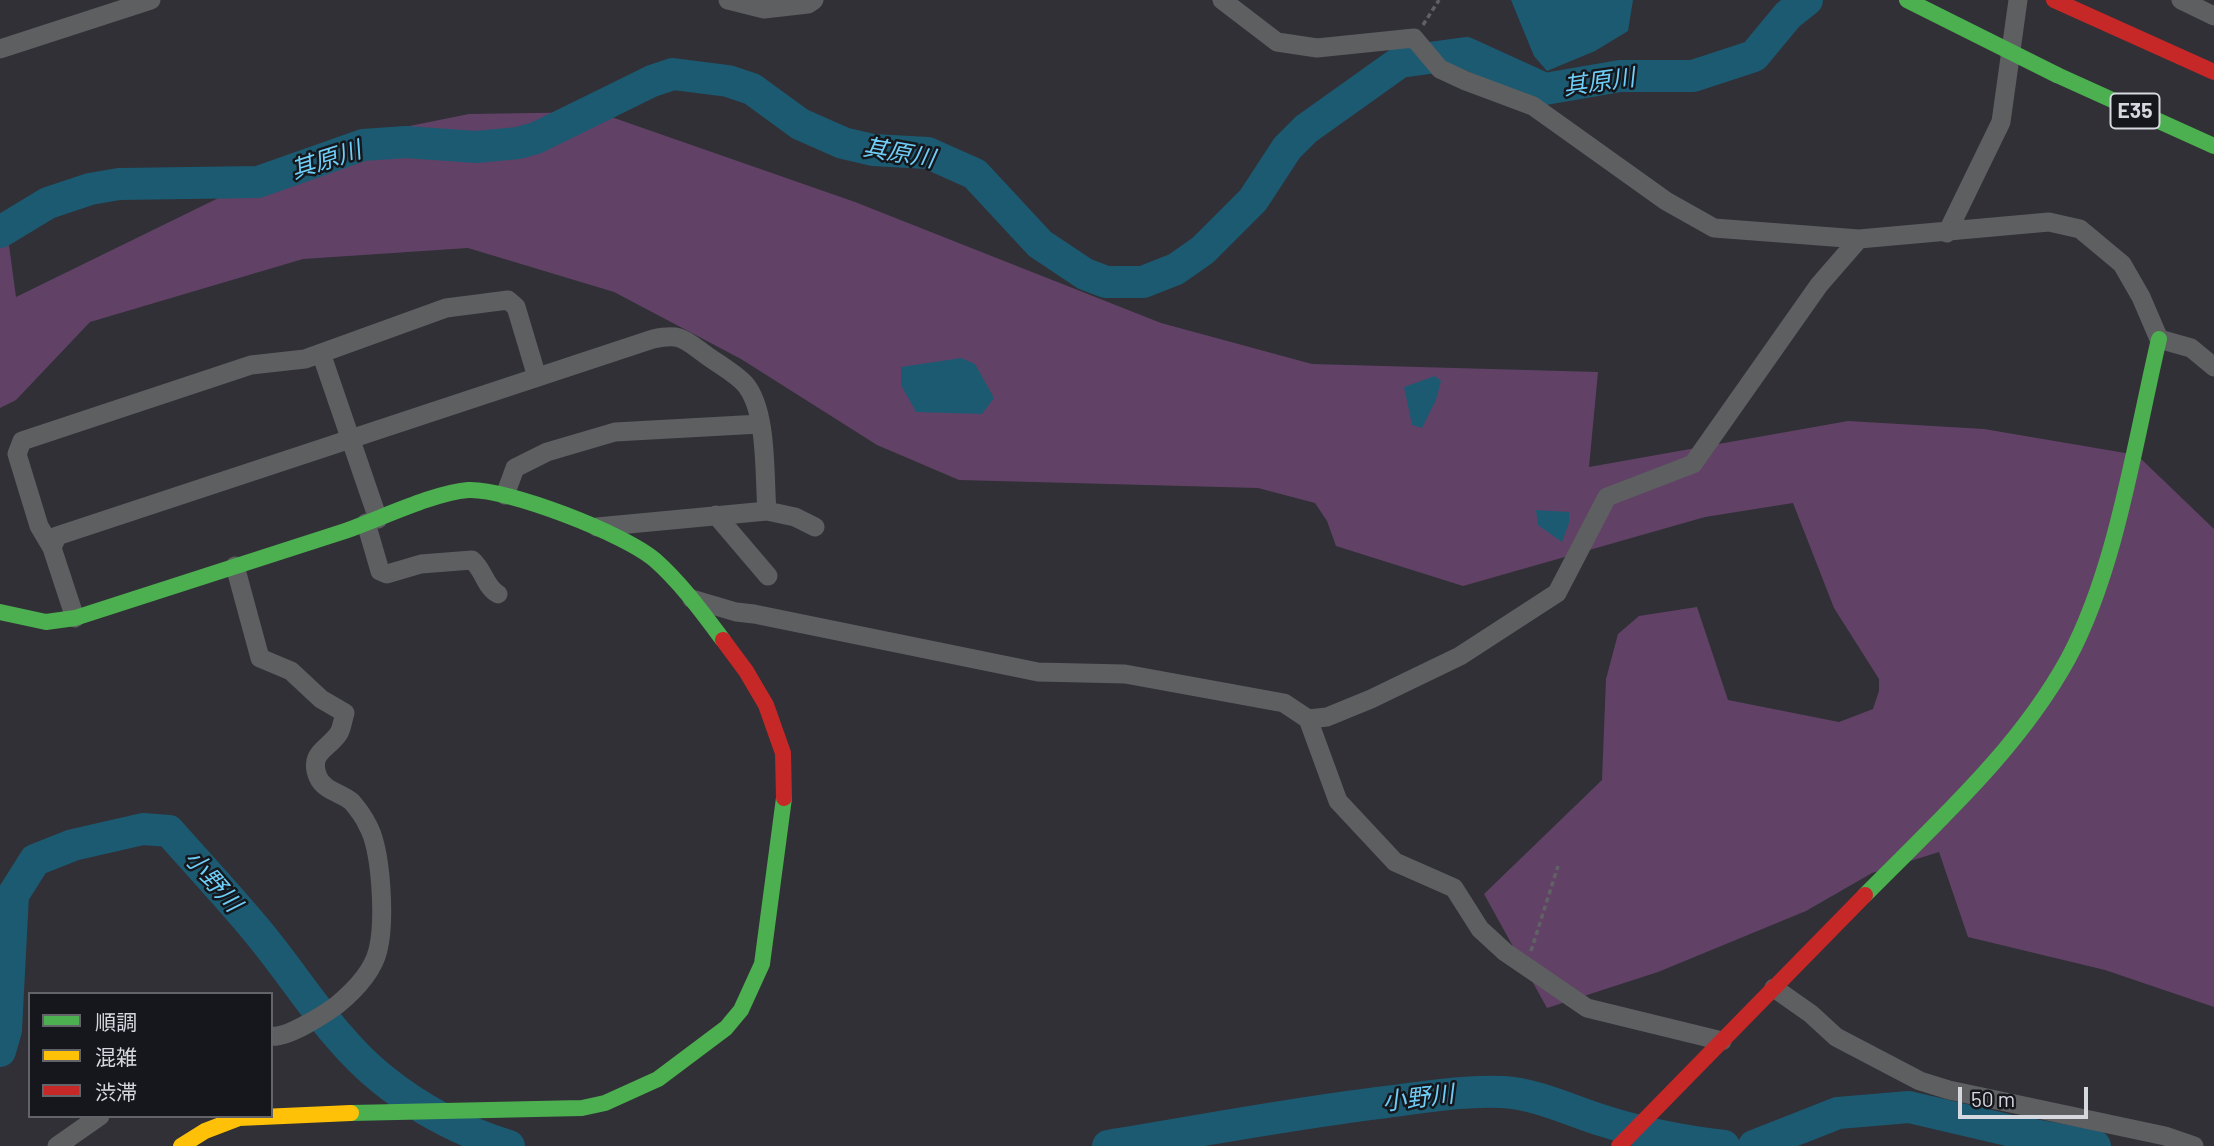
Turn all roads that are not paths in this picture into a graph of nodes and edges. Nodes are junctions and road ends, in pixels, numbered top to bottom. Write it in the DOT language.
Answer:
graph roads {
  1 [pos="151,0"];
  2 [pos="728,0"];
  3 [pos="814,0"];
  4 [pos="1222,0"];
  5 [pos="1907,0"];
  6 [pos="2018,0"];
  7 [pos="2181,0"];
  8 [pos="2057,1"];
  9 [pos="2214,16"];
  10 [pos="0,48"];
  11 [pos="2214,72"];
  12 [pos="2214,146"];
  13 [pos="1947,233"];
  14 [pos="1859,239"];
  15 [pos="2159,339"];
  16 [pos="321,353"];
  17 [pos="2214,367"];
  18 [pos="537,377"];
  19 [pos="760,424"];
  20 [pos="349,439"];
  21 [pos="505,495"];
  22 [pos="767,511"];
  23 [pos="716,515"];
  24 [pos="372,521"];
  25 [pos="597,527"];
  26 [pos="815,527"];
  27 [pos="52,548"];
  28 [pos="236,566"];
  29 [pos="768,576"];
  30 [pos="498,594"];
  31 [pos="692,599"];
  32 [pos="0,612"];
  33 [pos="75,618"];
  34 [pos="1308,719"];
  35 [pos="1774,988"];
  36 [pos="273,1036"];
  37 [pos="1723,1041"];
  38 [pos="273,1116"];
  39 [pos="97,1118"];
  40 [pos="239,1118"];
  41 [pos="57,1146"];
  42 [pos="181,1146"];
  43 [pos="1619,1146"];
  44 [pos="2194,1146"];
  1 -- 10 [label="street"];
  2 -- 3 [label="street"];
  4 -- 14 [label="street"];
  5 -- 12 [label="main road, E35, bridge"];
  6 -- 13 [label="street"];
  7 -- 9 [label="street"];
  8 -- 11 [label="main road"];
  13 -- 14 [label="street"];
  13 -- 15 [label="street"];
  14 -- 34 [label="street"];
  15 -- 17 [label="street"];
  15 -- 35 [label="main road"];
  16 -- 18 [label="street"];
  16 -- 20 [label="street"];
  16 -- 27 [label="street"];
  18 -- 19 [label="street"];
  18 -- 20 [label="street"];
  19 -- 21 [label="street"];
  19 -- 22 [label="street"];
  20 -- 24 [label="street"];
  20 -- 27 [label="street"];
  21 -- 24 [label="main road"];
  21 -- 25 [label="main road"];
  22 -- 23 [label="street"];
  22 -- 26 [label="street"];
  23 -- 25 [label="street"];
  23 -- 29 [label="street"];
  24 -- 28 [label="main road"];
  24 -- 30 [label="street"];
  25 -- 31 [label="main road"];
  27 -- 33 [label="street"];
  28 -- 33 [label="main road"];
  28 -- 36 [label="street"];
  31 -- 34 [label="street"];
  31 -- 38 [label="main road"];
  32 -- 33 [label="main road"];
  34 -- 37 [label="street"];
  35 -- 37 [label="main road"];
  35 -- 44 [label="street"];
  37 -- 43 [label="main road"];
  39 -- 41 [label="street"];
  40 -- 42 [label="main road"];
}
